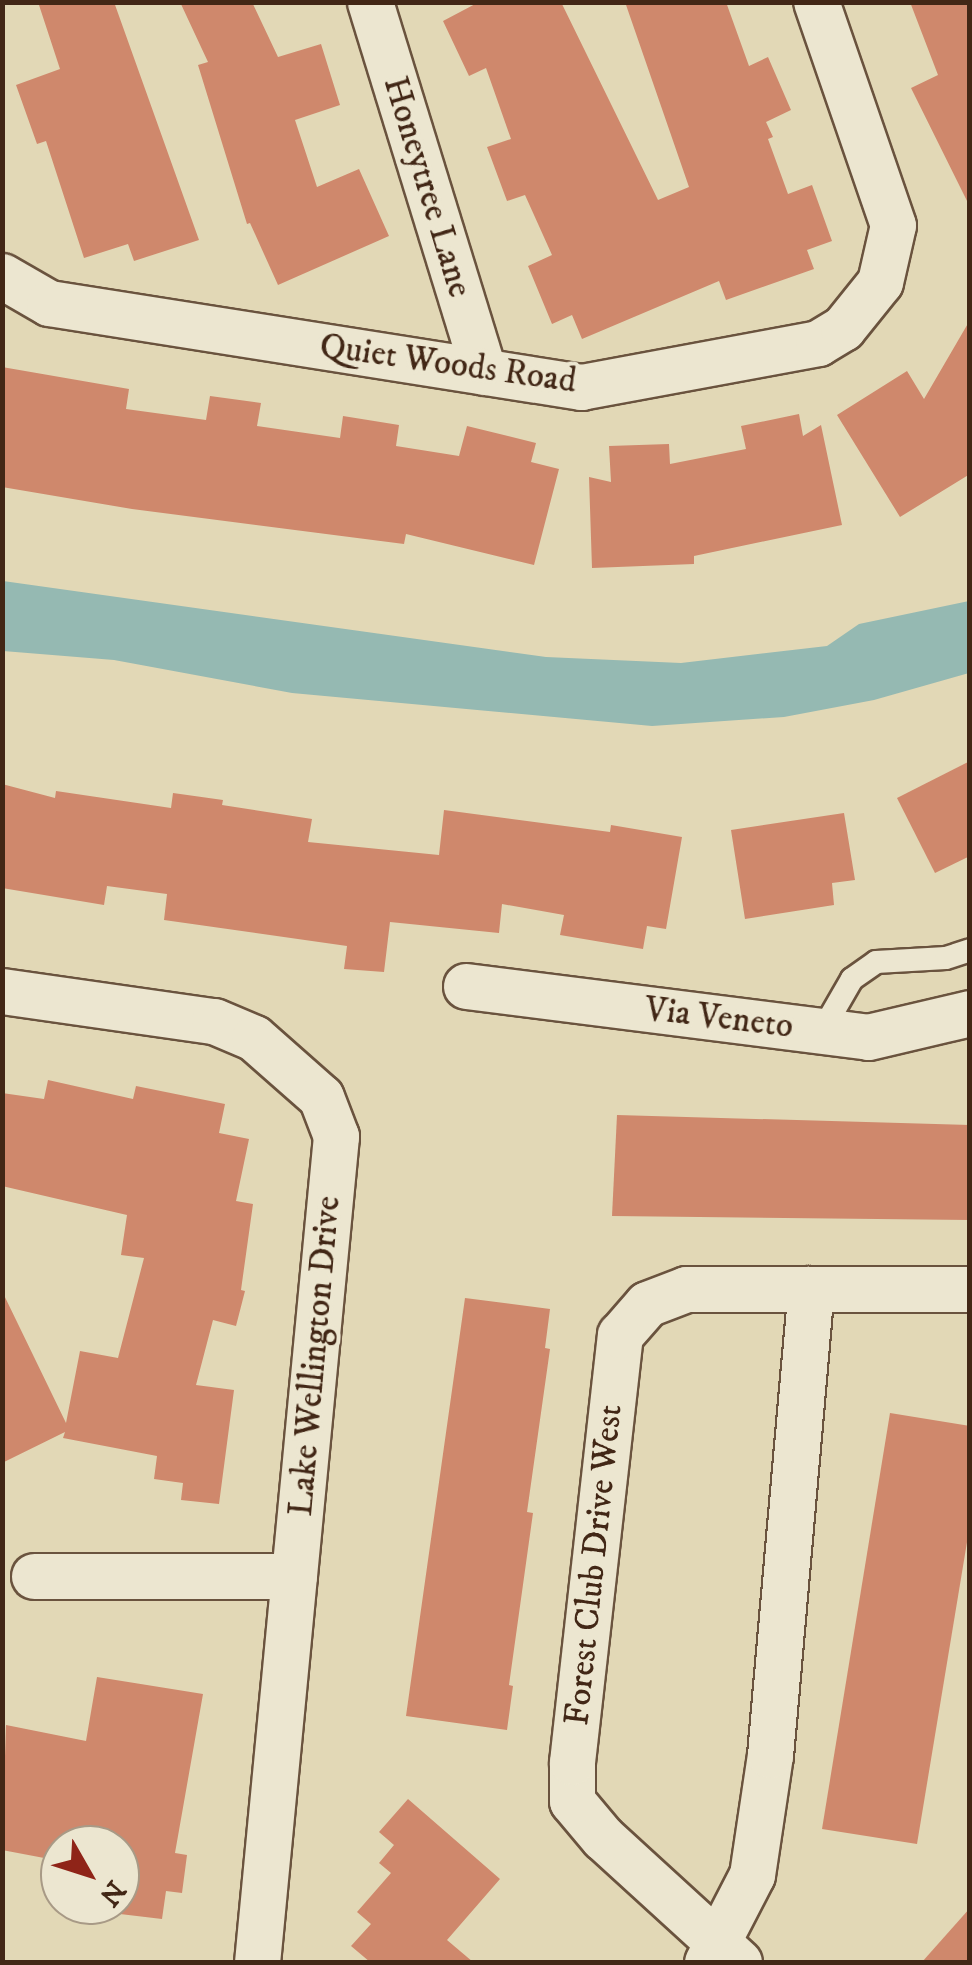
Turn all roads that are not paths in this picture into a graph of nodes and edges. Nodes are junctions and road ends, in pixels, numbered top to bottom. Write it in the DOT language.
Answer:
graph roads {
  1 [pos="370,2"];
  2 [pos="816,2"];
  3 [pos="2,276"];
  4 [pos="484,372"];
  5 [pos="970,950"];
  6 [pos="466,986"];
  7 [pos="2,991"];
  8 [pos="970,1012"];
  9 [pos="822,1032"];
  10 [pos="811,1289"];
  11 [pos="970,1289"];
  12 [pos="34,1576"];
  13 [pos="294,1576"];
  14 [pos="721,1956"];
  15 [pos="257,1962"];
  1 -- 4 [label="street, Honeytree Lane"];
  2 -- 4 [label="street, Quiet Woods Road"];
  3 -- 4 [label="street, Quiet Woods Road"];
  5 -- 9 [label="lane"];
  6 -- 9 [label="street, Via Veneto"];
  7 -- 13 [label="street, Lake Wellington Drive"];
  8 -- 9 [label="street, Via Veneto"];
  10 -- 11 [label="street, Forest Club Drive West"];
  10 -- 14 [label="street, Forest Club Drive West"];
  10 -- 14 [label="street, Forest Club Drive West"];
  12 -- 13 [label="street"];
  13 -- 15 [label="street, Lake Wellington Drive"];
}
